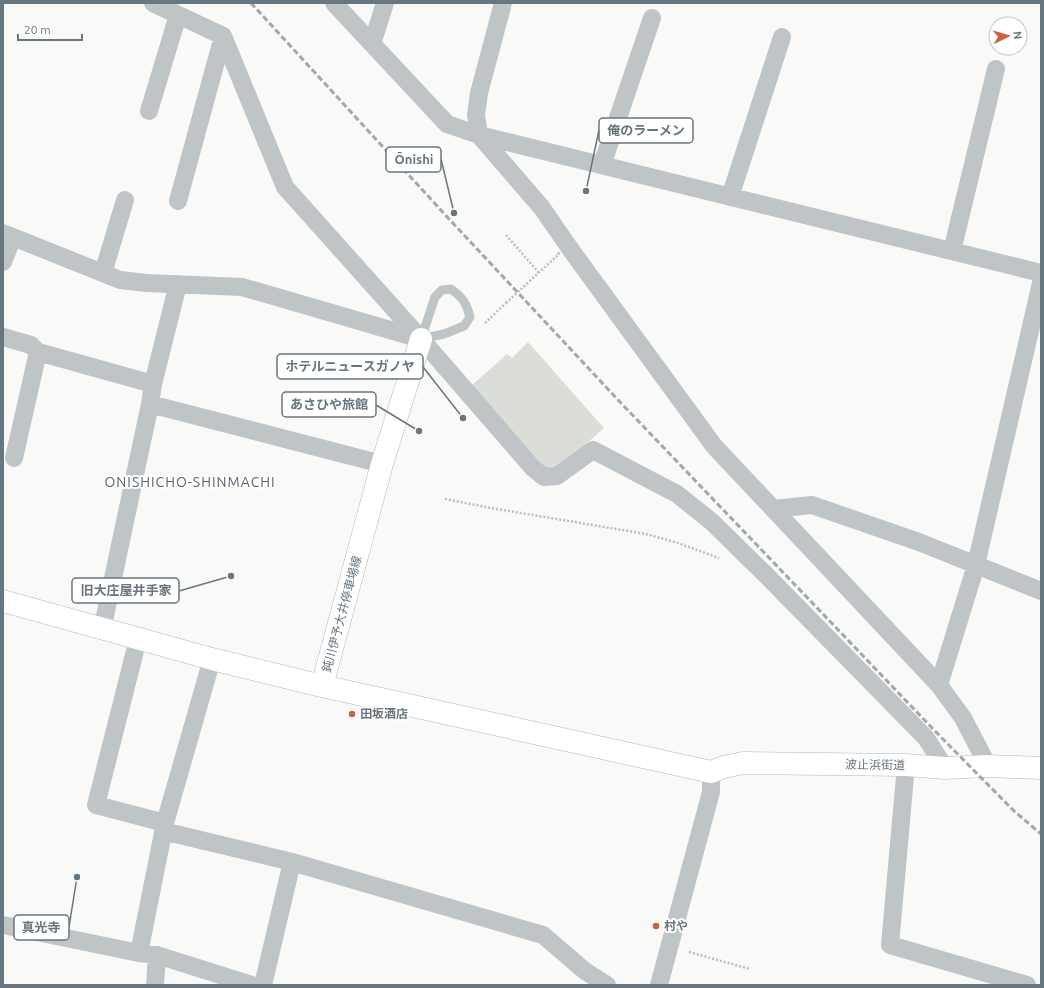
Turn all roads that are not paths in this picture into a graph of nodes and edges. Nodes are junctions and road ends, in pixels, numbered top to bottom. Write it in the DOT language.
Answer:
graph roads {
  1 [pos="153,3"];
  2 [pos="334,3"];
  3 [pos="385,3"];
  4 [pos="503,3"];
  5 [pos="178,15"];
  6 [pos="652,18"];
  7 [pos="223,36"];
  8 [pos="782,37"];
  9 [pos="372,44"];
  10 [pos="996,69"];
  11 [pos="149,111"];
  12 [pos="479,135"];
  13 [pos="602,165"];
  14 [pos="730,197"];
  15 [pos="125,200"];
  16 [pos="178,201"];
  17 [pos="8,235"];
  18 [pos="952,251"];
  19 [pos="3,262"];
  20 [pos="103,273"];
  21 [pos="1041,273"];
  22 [pos="178,284"];
  23 [pos="1041,284"];
  24 [pos="3,337"];
  25 [pos="421,339"];
  26 [pos="38,352"];
  27 [pos="153,384"];
  28 [pos="150,404"];
  29 [pos="14,458"];
  30 [pos="382,464"];
  31 [pos="773,509"];
  32 [pos="976,565"];
  33 [pos="1041,591"];
  34 [pos="3,601"];
  35 [pos="102,630"];
  36 [pos="138,639"];
  37 [pos="212,659"];
  38 [pos="939,685"];
  39 [pos="322,686"];
  40 [pos="906,765"];
  41 [pos="988,766"];
  42 [pos="945,768"];
  43 [pos="1041,768"];
  44 [pos="711,772"];
  45 [pos="164,827"];
  46 [pos="292,862"];
  47 [pos="3,925"];
  48 [pos="139,953"];
  49 [pos="157,955"];
  50 [pos="1007,982"];
  51 [pos="155,985"];
  52 [pos="252,985"];
  53 [pos="264,985"];
  54 [pos="607,985"];
  55 [pos="659,985"];
  56 [pos="1027,985"];
  1 -- 5 [label="street"];
  2 -- 9 [label="street"];
  3 -- 9 [label="street"];
  4 -- 12 [label="street"];
  5 -- 7 [label="street"];
  5 -- 11 [label="street"];
  6 -- 13 [label="street"];
  7 -- 16 [label="street"];
  7 -- 25 [label="street"];
  8 -- 14 [label="street"];
  9 -- 12 [label="street"];
  10 -- 18 [label="street"];
  12 -- 13 [label="street"];
  12 -- 31 [label="street"];
  13 -- 14 [label="street"];
  14 -- 18 [label="street"];
  15 -- 20 [label="street"];
  17 -- 19 [label="street"];
  17 -- 20 [label="street"];
  18 -- 21 [label="street"];
  20 -- 22 [label="street"];
  22 -- 25 [label="street"];
  22 -- 27 [label="street"];
  23 -- 32 [label="street"];
  24 -- 26 [label="street"];
  25 -- 25 [label="lane"];
  25 -- 30 [label="street, 鈍川伊予大井停車場線"];
  25 -- 42 [label="street"];
  26 -- 27 [label="street"];
  26 -- 29 [label="street"];
  27 -- 28 [label="street"];
  28 -- 30 [label="street"];
  28 -- 35 [label="street"];
  30 -- 39 [label="street, 鈍川伊予大井停車場線"];
  31 -- 32 [label="street"];
  31 -- 38 [label="street"];
  32 -- 33 [label="street"];
  32 -- 38 [label="street"];
  34 -- 35 [label="street, 鈍川伊予大井停車場線"];
  35 -- 36 [label="street, 鈍川伊予大井停車場線"];
  36 -- 37 [label="street, 鈍川伊予大井停車場線"];
  36 -- 45 [label="street"];
  37 -- 39 [label="street, 鈍川伊予大井停車場線"];
  37 -- 45 [label="street"];
  38 -- 41 [label="street"];
  39 -- 44 [label="street"];
  40 -- 42 [label="street, 波止浜街道"];
  40 -- 44 [label="street, 波止浜街道"];
  40 -- 50 [label="street"];
  41 -- 42 [label="street, 波止浜街道"];
  41 -- 43 [label="street, 波止浜街道"];
  44 -- 55 [label="street"];
  45 -- 46 [label="street"];
  45 -- 48 [label="street"];
  46 -- 53 [label="street"];
  46 -- 54 [label="street"];
  47 -- 48 [label="street"];
  48 -- 49 [label="street"];
  49 -- 51 [label="street"];
  49 -- 52 [label="street"];
  50 -- 56 [label="street"];
}
